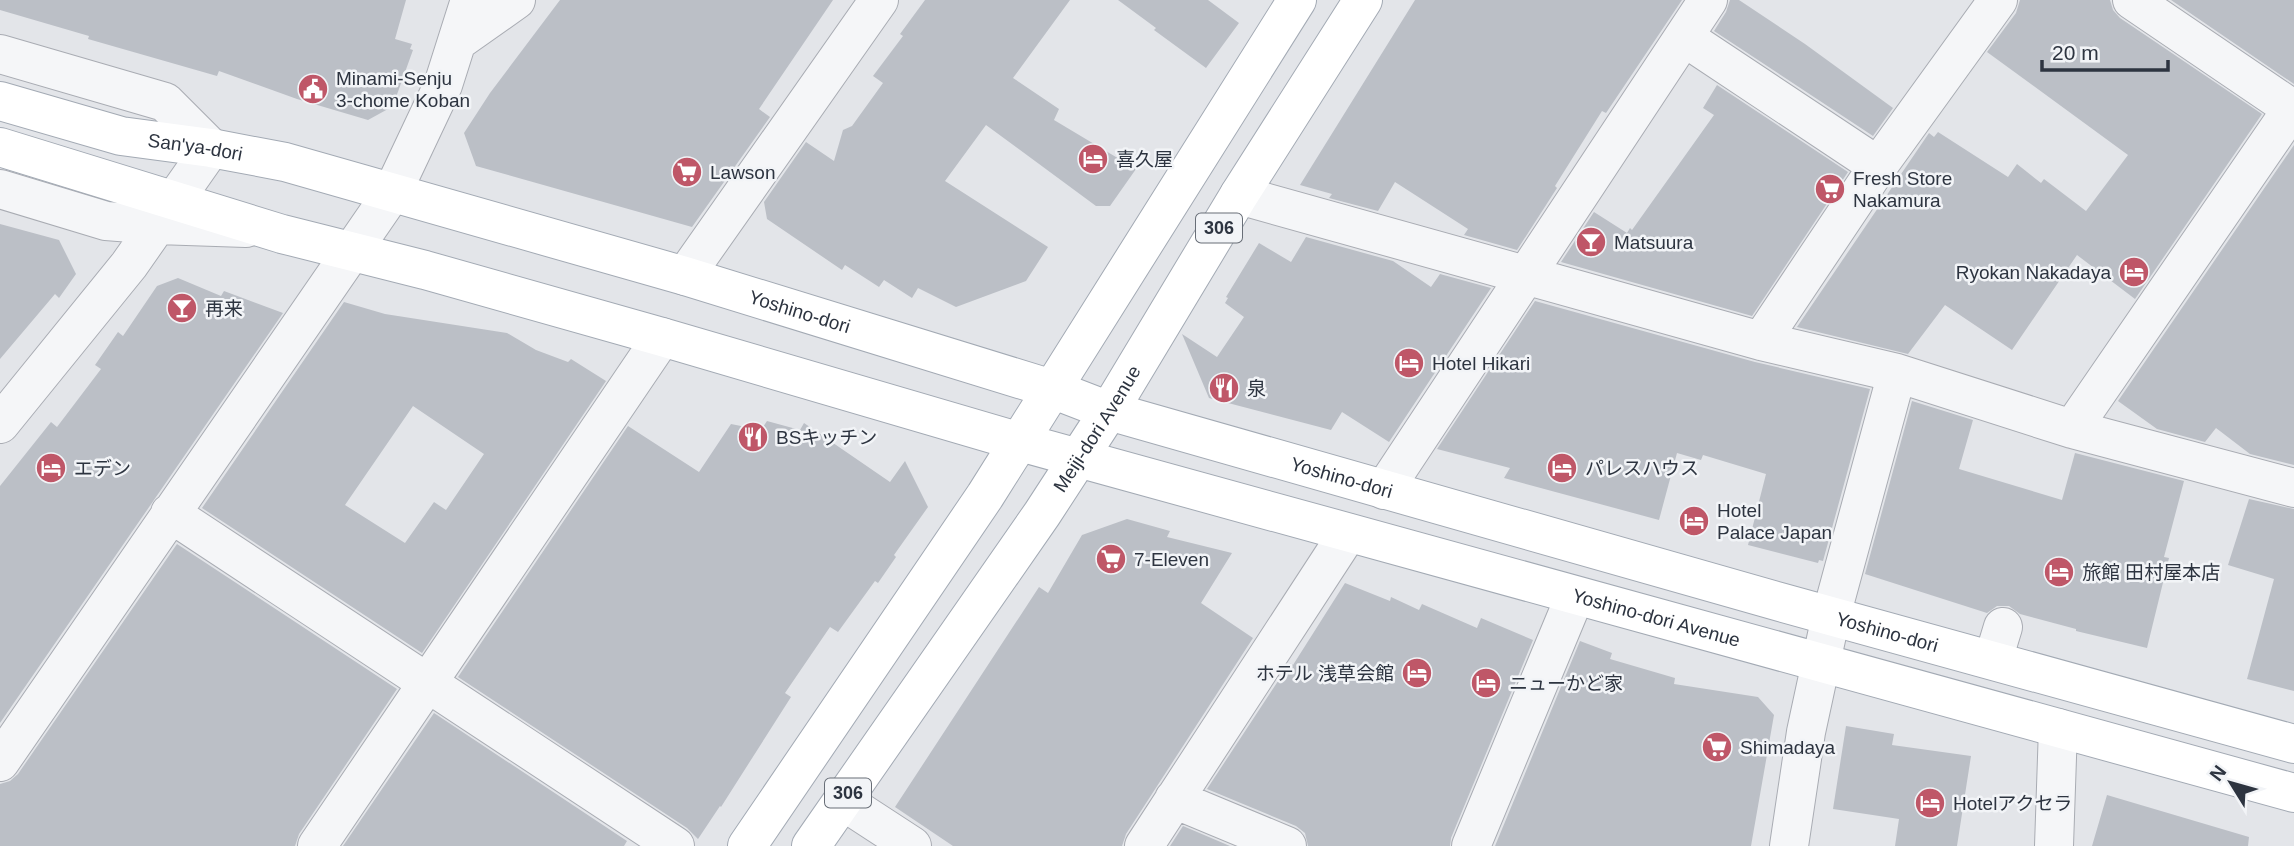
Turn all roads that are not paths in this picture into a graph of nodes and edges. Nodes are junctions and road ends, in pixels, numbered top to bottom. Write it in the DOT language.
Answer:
graph roads {
  1 [pos="470,0"];
  2 [pos="516,0"];
  3 [pos="878,0"];
  4 [pos="1297,0"];
  5 [pos="1363,0"];
  6 [pos="1708,0"];
  7 [pos="1998,0"];
  8 [pos="2132,0"];
  9 [pos="1684,37"];
  10 [pos="458,41"];
  11 [pos="0,54"];
  12 [pos="0,101"];
  13 [pos="2293,109"];
  14 [pos="0,147"];
  15 [pos="211,148"];
  16 [pos="1878,166"];
  17 [pos="0,189"];
  18 [pos="393,193"];
  19 [pos="1239,195"];
  20 [pos="167,213"];
  21 [pos="351,252"];
  22 [pos="1526,275"];
  23 [pos="685,276"];
  24 [pos="662,337"];
  25 [pos="1760,341"];
  26 [pos="1897,373"];
  27 [pos="1052,389"];
  28 [pos="1109,411"];
  29 [pos="0,424"];
  30 [pos="2072,429"];
  31 [pos="1020,442"];
  32 [pos="1079,458"];
  33 [pos="2294,488"];
  34 [pos="1384,490"];
  35 [pos="170,513"];
  36 [pos="1348,533"];
  37 [pos="1575,596"];
  38 [pos="1831,616"];
  39 [pos="1821,663"];
  40 [pos="428,683"];
  41 [pos="2058,728"];
  42 [pos="2294,744"];
  43 [pos="0,762"];
  44 [pos="2294,793"];
  45 [pos="1174,799"];
  46 [pos="843,801"];
  47 [pos="317,846"];
  48 [pos="675,846"];
  49 [pos="747,846"];
  50 [pos="811,846"];
  51 [pos="912,846"];
  52 [pos="1144,846"];
  53 [pos="1287,846"];
  54 [pos="1471,846"];
  55 [pos="1789,846"];
  56 [pos="2054,846"];
  1 -- 10 [label="street"];
  2 -- 10 [label="street"];
  3 -- 23 [label="street"];
  4 -- 27 [label="main road, 306"];
  5 -- 19 [label="main road, Meiji-dori Avenue / 306"];
  6 -- 9 [label="street"];
  7 -- 16 [label="street"];
  8 -- 13 [label="street"];
  9 -- 16 [label="street"];
  9 -- 22 [label="street"];
  10 -- 18 [label="street"];
  11 -- 15 [label="street"];
  12 -- 15 [label="main road, San'ya-dori"];
  13 -- 30 [label="street"];
  14 -- 20 [label="main road"];
  15 -- 18 [label="main road, San'ya-dori"];
  15 -- 20 [label="street"];
  16 -- 25 [label="street"];
  17 -- 20 [label="street"];
  18 -- 21 [label="street"];
  18 -- 23 [label="main road, Yoshino-dori"];
  19 -- 22 [label="street"];
  19 -- 28 [label="main road, Meiji-dori Avenue / 306"];
  20 -- 21 [label="main road"];
  20 -- 29 [label="street"];
  21 -- 24 [label="main road"];
  21 -- 35 [label="street"];
  22 -- 25 [label="street"];
  22 -- 34 [label="street"];
  23 -- 27 [label="main road, Yoshino-dori"];
  24 -- 31 [label="main road"];
  24 -- 40 [label="street"];
  25 -- 26 [label="street"];
  26 -- 30 [label="street"];
  26 -- 38 [label="street"];
  27 -- 28 [label="main road, Yoshino-dori"];
  27 -- 31 [label="main road, 306"];
  28 -- 32 [label="main road, Meiji-dori Avenue / 306"];
  28 -- 34 [label="main road, Yoshino-dori"];
  30 -- 33 [label="street"];
  31 -- 32 [label="main road, Yoshino-dori Avenue"];
  31 -- 49 [label="main road, 306"];
  32 -- 36 [label="main road, Yoshino-dori Avenue"];
  32 -- 46 [label="main road, Meiji-dori Avenue / 306"];
  34 -- 38 [label="main road, Yoshino-dori"];
  35 -- 40 [label="street"];
  35 -- 43 [label="street"];
  36 -- 37 [label="main road, Yoshino-dori Avenue"];
  36 -- 45 [label="street"];
  37 -- 39 [label="main road, Yoshino-dori Avenue"];
  37 -- 54 [label="street"];
  38 -- 39 [label="street"];
  38 -- 42 [label="main road, Yoshino-dori"];
  39 -- 41 [label="main road, Yoshino-dori Avenue"];
  39 -- 55 [label="street"];
  40 -- 47 [label="street"];
  40 -- 48 [label="street"];
  41 -- 44 [label="main road, Yoshino-dori Avenue"];
  41 -- 56 [label="street"];
  45 -- 52 [label="street"];
  45 -- 53 [label="street"];
  46 -- 50 [label="main road, Meiji-dori Avenue / 306"];
  46 -- 51 [label="street"];
}
